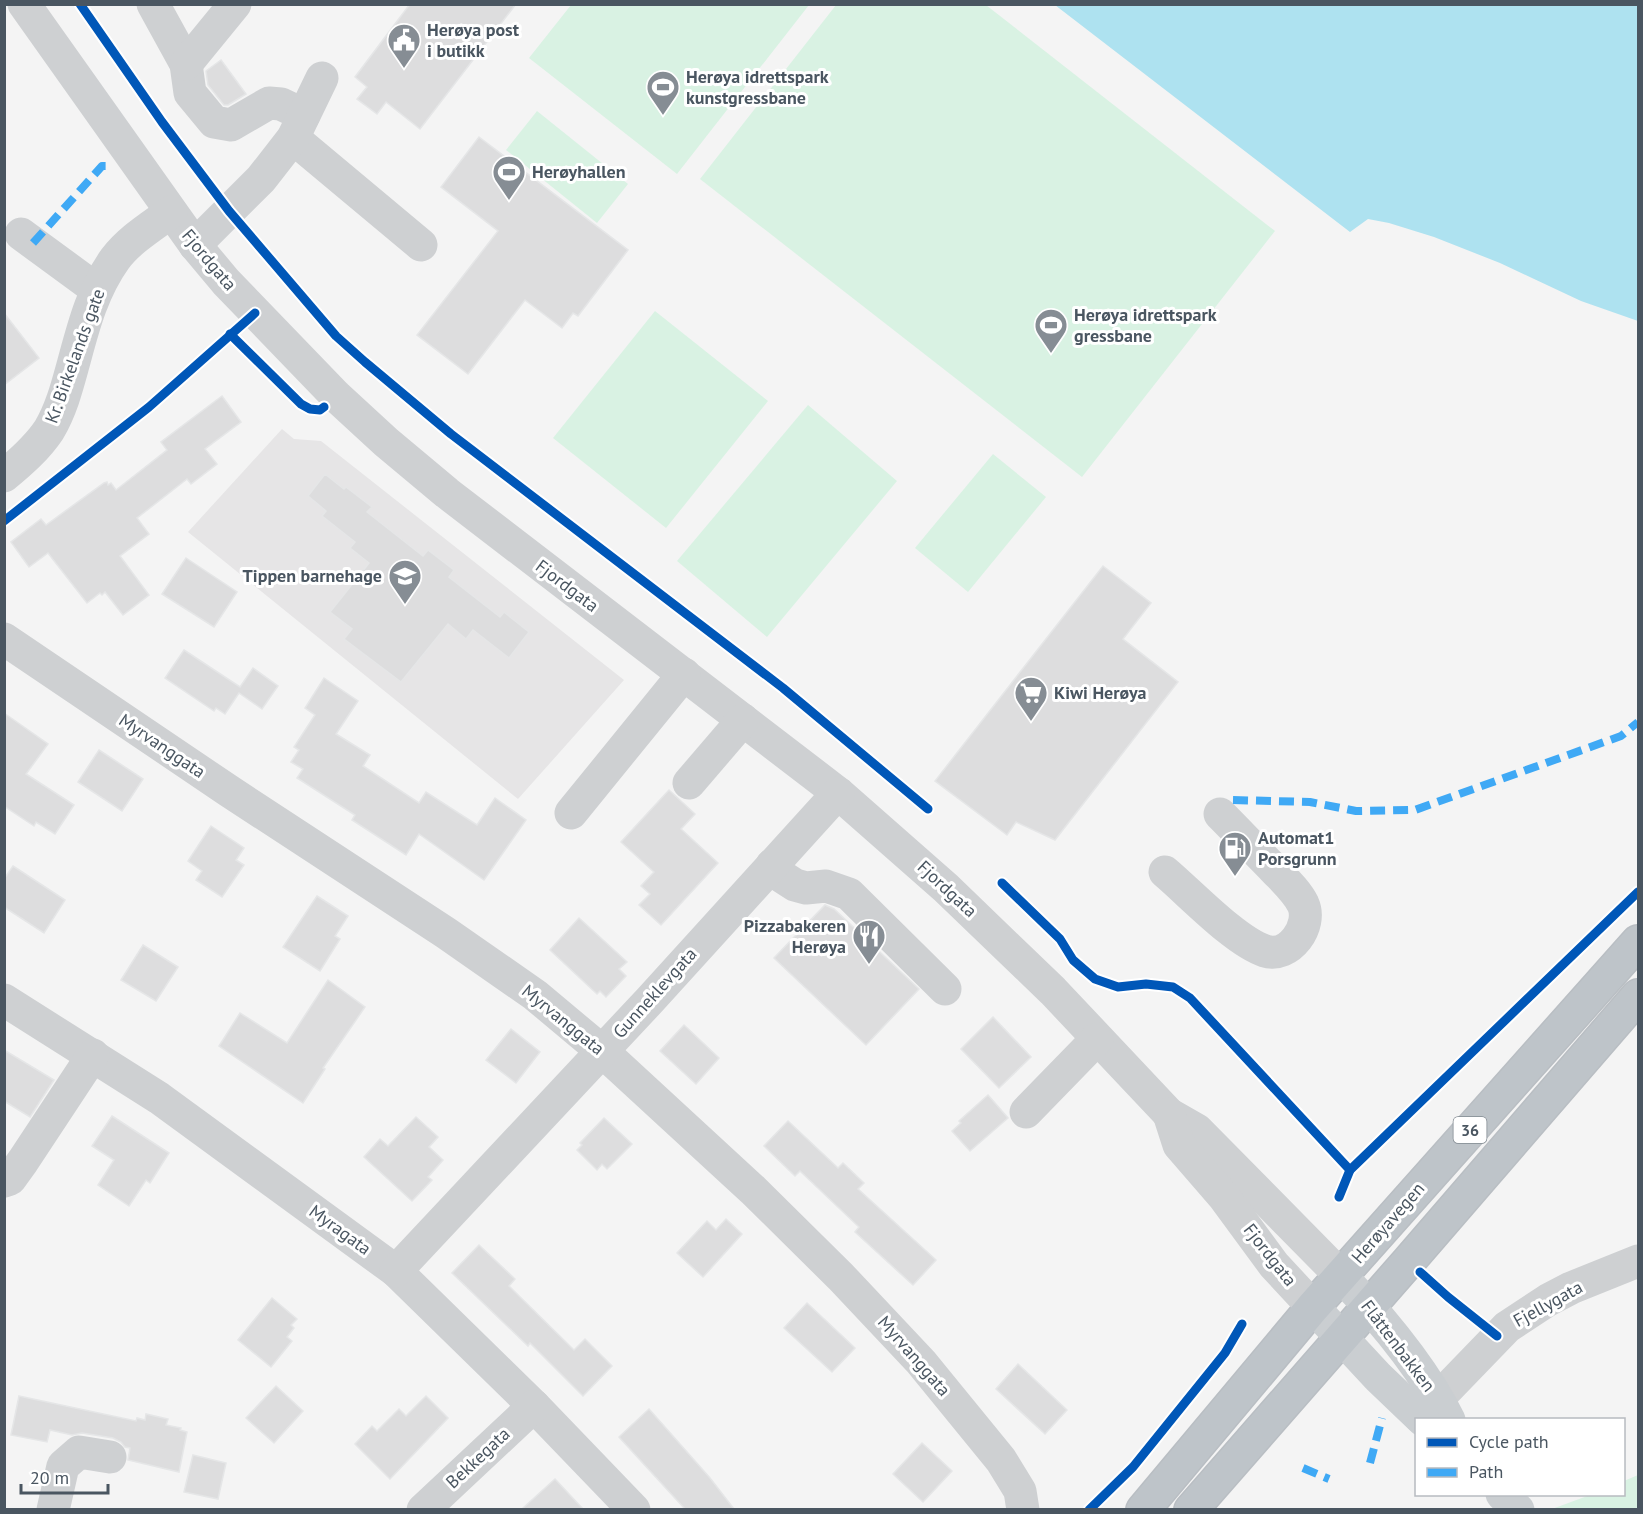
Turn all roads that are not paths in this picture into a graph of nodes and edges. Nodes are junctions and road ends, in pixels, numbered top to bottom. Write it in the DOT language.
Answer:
graph roads {
  1 [pos="24,4"];
  2 [pos="153,4"];
  3 [pos="236,4"];
  4 [pos="186,64"];
  5 [pos="322,78"];
  6 [pos="298,126"];
  7 [pos="171,212"];
  8 [pos="21,234"];
  9 [pos="195,245"];
  10 [pos="421,245"];
  11 [pos="96,289"];
  12 [pos="4,476"];
  13 [pos="4,639"];
  14 [pos="684,674"];
  15 [pos="743,720"];
  16 [pos="689,783"];
  17 [pos="838,794"];
  18 [pos="571,813"];
  19 [pos="1220,814"];
  20 [pos="772,865"];
  21 [pos="1166,872"];
  22 [pos="1638,942"];
  23 [pos="945,989"];
  24 [pos="1638,996"];
  25 [pos="4,1000"];
  26 [pos="1097,1039"];
  27 [pos="602,1051"];
  28 [pos="93,1055"];
  29 [pos="1026,1112"];
  30 [pos="1169,1114"];
  31 [pos="4,1181"];
  32 [pos="1638,1261"];
  33 [pos="396,1271"];
  34 [pos="1341,1276"];
  35 [pos="1369,1306"];
  36 [pos="1313,1307"];
  37 [pos="1342,1337"];
  38 [pos="534,1406"];
  39 [pos="1432,1414"];
  40 [pos="110,1457"];
  41 [pos="1504,1496"];
  42 [pos="53,1509"];
  43 [pos="423,1509"];
  44 [pos="634,1509"];
  45 [pos="1023,1509"];
  46 [pos="1143,1509"];
  47 [pos="1191,1509"];
  48 [pos="1518,1509"];
  1 -- 7 [label="street, Fjordgata"];
  2 -- 4 [label="street"];
  3 -- 4 [label="street"];
  4 -- 6 [label="street"];
  5 -- 6 [label="street"];
  6 -- 9 [label="street"];
  6 -- 10 [label="street"];
  7 -- 9 [label="street, Fjordgata"];
  7 -- 11 [label="street, Kr. Birkelands gate"];
  8 -- 11 [label="street"];
  9 -- 14 [label="street, Fjordgata"];
  11 -- 12 [label="street, Kr. Birkelands gate"];
  13 -- 27 [label="street, Myrvanggata"];
  14 -- 15 [label="street, Fjordgata"];
  14 -- 18 [label="street"];
  15 -- 16 [label="street"];
  15 -- 17 [label="street, Fjordgata"];
  17 -- 20 [label="street, Gunneklevgata"];
  17 -- 26 [label="street, Fjordgata"];
  19 -- 21 [label="street"];
  20 -- 23 [label="street"];
  20 -- 27 [label="street, Gunneklevgata"];
  22 -- 34 [label="highway, Herøyavegen / 36"];
  24 -- 35 [label="highway, 36"];
  25 -- 28 [label="street, Myragata"];
  26 -- 29 [label="street"];
  26 -- 30 [label="street, Fjordgata"];
  27 -- 33 [label="street, Gunneklevgata"];
  27 -- 45 [label="street, Myrvanggata"];
  28 -- 31 [label="street"];
  28 -- 33 [label="street, Myragata"];
  30 -- 34 [label="street, Fjordgata"];
  30 -- 36 [label="street, Fjordgata"];
  32 -- 39 [label="street, Fjellygata"];
  33 -- 38 [label="street, Myragata"];
  34 -- 35 [label="main road, Flåttenbakken"];
  34 -- 36 [label="highway, Herøyavegen / 36"];
  35 -- 37 [label="highway, 36"];
  35 -- 39 [label="main road, Flåttenbakken"];
  36 -- 37 [label="main road, Flåttenbakken"];
  36 -- 46 [label="highway, Herøyavegen / 36"];
  37 -- 39 [label="main road, Flåttenbakken"];
  37 -- 47 [label="highway, 36"];
  38 -- 43 [label="street, Bekkegata"];
  38 -- 44 [label="street, Myragata"];
  40 -- 42 [label="street"];
  41 -- 48 [label="main road"];
}
